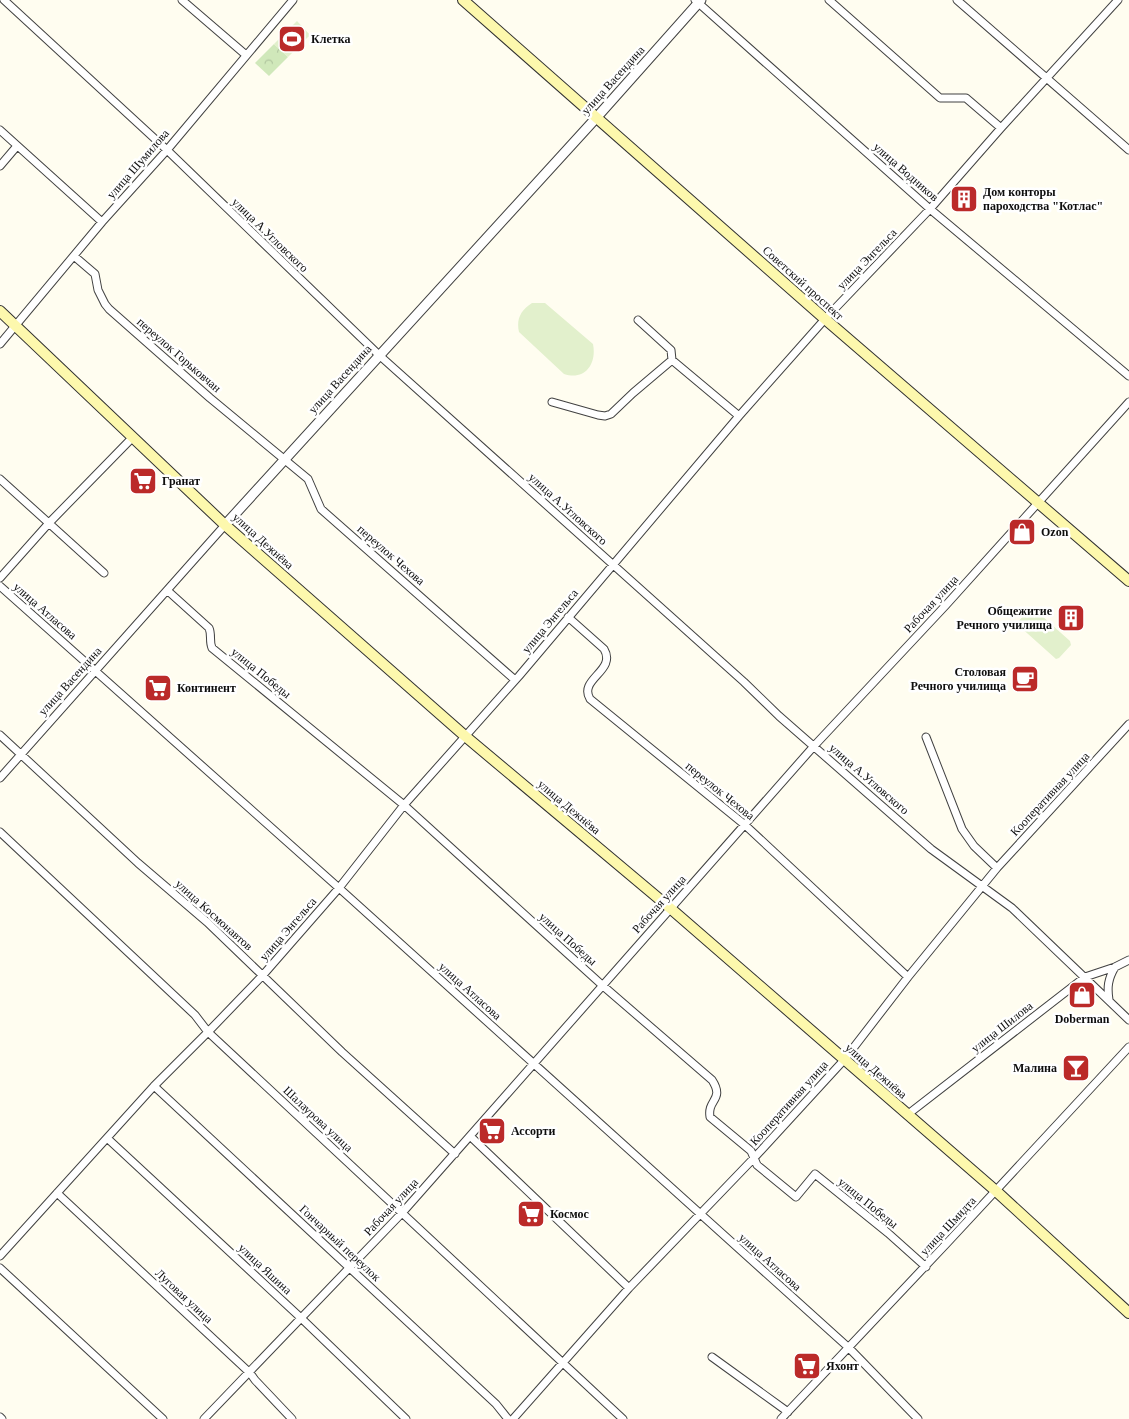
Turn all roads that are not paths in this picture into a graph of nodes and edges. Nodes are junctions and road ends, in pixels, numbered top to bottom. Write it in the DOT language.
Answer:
graph roads {
  1 [pos="4,0"];
  2 [pos="182,0"];
  3 [pos="293,0"];
  4 [pos="462,0"];
  5 [pos="829,0"];
  6 [pos="957,0"];
  7 [pos="1118,0"];
  8 [pos="698,1"];
  9 [pos="246,55"];
  10 [pos="1047,78"];
  11 [pos="597,118"];
  12 [pos="1001,128"];
  13 [pos="0,130"];
  14 [pos="17,146"];
  15 [pos="167,150"];
  16 [pos="1129,150"];
  17 [pos="0,166"];
  18 [pos="930,209"];
  19 [pos="102,222"];
  20 [pos="74,256"];
  21 [pos="0,311"];
  22 [pos="638,320"];
  23 [pos="825,320"];
  24 [pos="16,326"];
  25 [pos="0,344"];
  26 [pos="379,355"];
  27 [pos="672,360"];
  28 [pos="1129,376"];
  29 [pos="552,402"];
  30 [pos="1129,402"];
  31 [pos="739,416"];
  32 [pos="133,437"];
  33 [pos="285,460"];
  34 [pos="0,479"];
  35 [pos="1037,503"];
  36 [pos="49,523"];
  37 [pos="225,525"];
  38 [pos="613,565"];
  39 [pos="104,573"];
  40 [pos="0,578"];
  41 [pos="1129,581"];
  42 [pos="0,586"];
  43 [pos="168,591"];
  44 [pos="568,617"];
  45 [pos="96,670"];
  46 [pos="515,680"];
  47 [pos="1129,724"];
  48 [pos="0,735"];
  49 [pos="465,736"];
  50 [pos="926,737"];
  51 [pos="814,746"];
  52 [pos="21,756"];
  53 [pos="0,778"];
  54 [pos="404,805"];
  55 [pos="745,826"];
  56 [pos="0,832"];
  57 [pos="997,868"];
  58 [pos="984,886"];
  59 [pos="339,888"];
  60 [pos="670,908"];
  61 [pos="1129,960"];
  62 [pos="1115,967"];
  63 [pos="263,975"];
  64 [pos="908,977"];
  65 [pos="1085,977"];
  66 [pos="602,985"];
  67 [pos="1109,1000"];
  68 [pos="1129,1020"];
  69 [pos="208,1032"];
  70 [pos="1129,1048"];
  71 [pos="844,1060"];
  72 [pos="533,1064"];
  73 [pos="154,1086"];
  74 [pos="907,1115"];
  75 [pos="470,1136"];
  76 [pos="107,1138"];
  77 [pos="456,1154"];
  78 [pos="754,1158"];
  79 [pos="996,1191"];
  80 [pos="57,1193"];
  81 [pos="402,1213"];
  82 [pos="700,1214"];
  83 [pos="0,1256"];
  84 [pos="349,1267"];
  85 [pos="926,1267"];
  86 [pos="0,1268"];
  87 [pos="629,1288"];
  88 [pos="1129,1313"];
  89 [pos="301,1318"];
  90 [pos="849,1348"];
  91 [pos="712,1357"];
  92 [pos="563,1363"];
  93 [pos="250,1372"];
  94 [pos="788,1412"];
  95 [pos="163,1419"];
  96 [pos="204,1419"];
  97 [pos="292,1419"];
  98 [pos="406,1419"];
  99 [pos="508,1419"];
  100 [pos="513,1419"];
  101 [pos="623,1419"];
  102 [pos="781,1419"];
  103 [pos="918,1419"];
  1 -- 15 [label="street, улица А.Угловского"];
  2 -- 9 [label="street"];
  3 -- 9 [label="street, улица Шумилова"];
  4 -- 11 [label="main road, Советский проспект"];
  5 -- 12 [label="street"];
  6 -- 10 [label="street"];
  7 -- 10 [label="street, улица Энгельса"];
  8 -- 11 [label="street, улица Васендина"];
  8 -- 18 [label="street, улица Водников"];
  9 -- 15 [label="street, улица Шумилова"];
  10 -- 12 [label="street, улица Энгельса"];
  10 -- 16 [label="street"];
  11 -- 23 [label="main road, Советский проспект"];
  11 -- 26 [label="street, улица Васендина"];
  12 -- 18 [label="street, улица Энгельса"];
  13 -- 14 [label="street"];
  14 -- 17 [label="street"];
  14 -- 19 [label="street"];
  15 -- 19 [label="street, улица Шумилова"];
  15 -- 26 [label="street, улица А.Угловского"];
  18 -- 23 [label="street, улица Энгельса"];
  18 -- 28 [label="street, улица Водников"];
  19 -- 20 [label="street, улица Шумилова"];
  20 -- 24 [label="street, улица Шумилова"];
  20 -- 33 [label="street, переулок Горьковчан"];
  21 -- 24 [label="main road, улица Дежнёва"];
  22 -- 27 [label="street"];
  23 -- 31 [label="street, улица Энгельса"];
  23 -- 35 [label="main road, Советский проспект"];
  24 -- 25 [label="street, улица Шумилова"];
  24 -- 32 [label="main road, улица Дежнёва"];
  26 -- 33 [label="street, улица Васендина"];
  26 -- 38 [label="street, улица А.Угловского"];
  27 -- 29 [label="street"];
  27 -- 31 [label="street"];
  30 -- 35 [label="street, Рабочая улица"];
  31 -- 38 [label="street, улица Энгельса"];
  32 -- 36 [label="street"];
  32 -- 37 [label="main road, улица Дежнёва"];
  33 -- 37 [label="street, улица Васендина"];
  33 -- 46 [label="street, переулок Чехова"];
  34 -- 36 [label="street"];
  35 -- 41 [label="main road, Советский проспект"];
  35 -- 51 [label="street, Рабочая улица"];
  36 -- 39 [label="street"];
  36 -- 40 [label="street"];
  37 -- 43 [label="street, улица Васендина"];
  37 -- 49 [label="main road, улица Дежнёва"];
  38 -- 44 [label="street, улица Энгельса"];
  38 -- 51 [label="street, улица А.Угловского"];
  42 -- 45 [label="street, улица Атласова"];
  43 -- 45 [label="street, улица Васендина"];
  43 -- 54 [label="street, улица Победы"];
  44 -- 46 [label="street, улица Энгельса"];
  44 -- 55 [label="street, переулок Чехова"];
  45 -- 52 [label="street, улица Васендина"];
  45 -- 59 [label="street, улица Атласова"];
  46 -- 49 [label="street, улица Энгельса"];
  47 -- 57 [label="street, Кооперативная улица"];
  48 -- 52 [label="street, улица Космонавтов"];
  49 -- 54 [label="street, улица Энгельса"];
  49 -- 60 [label="main road, улица Дежнёва"];
  50 -- 57 [label="street"];
  51 -- 55 [label="street, Рабочая улица"];
  51 -- 58 [label="street, улица А.Угловского"];
  52 -- 53 [label="street, улица Васендина"];
  52 -- 63 [label="street, улица Космонавтов"];
  54 -- 59 [label="street, улица Энгельса"];
  54 -- 66 [label="street, улица Победы"];
  55 -- 60 [label="street, Рабочая улица"];
  55 -- 64 [label="street, переулок Чехова"];
  56 -- 69 [label="street, Шалаурова улица"];
  57 -- 58 [label="street, Кооперативная улица"];
  58 -- 64 [label="street, Кооперативная улица"];
  58 -- 65 [label="street, улица А.Угловского"];
  59 -- 63 [label="street, улица Энгельса"];
  59 -- 72 [label="street, улица Атласова"];
  60 -- 66 [label="street, Рабочая улица"];
  60 -- 71 [label="main road, улица Дежнёва"];
  61 -- 62 [label="street, улица Шилова"];
  62 -- 65 [label="street, улица Шилова"];
  62 -- 67 [label="street"];
  63 -- 69 [label="street, улица Энгельса"];
  63 -- 77 [label="street, улица Космонавтов"];
  64 -- 71 [label="street, Кооперативная улица"];
  65 -- 67 [label="street, улица А.Угловского"];
  65 -- 74 [label="street, улица Шилова"];
  66 -- 72 [label="street, Рабочая улица"];
  66 -- 78 [label="street, улица Победы"];
  67 -- 68 [label="street, улица А.Угловского"];
  69 -- 73 [label="street, улица Энгельса"];
  69 -- 81 [label="street, Шалаурова улица"];
  70 -- 79 [label="street, улица Шмидта"];
  71 -- 74 [label="main road, улица Дежнёва"];
  71 -- 78 [label="street, Кооперативная улица"];
  72 -- 75 [label="street, Рабочая улица"];
  72 -- 82 [label="street, улица Атласова"];
  73 -- 76 [label="street, улица Энгельса"];
  73 -- 84 [label="street, Гончарный переулок"];
  74 -- 79 [label="main road, улица Дежнёва"];
  75 -- 77 [label="street, Рабочая улица"];
  75 -- 87 [label="street"];
  76 -- 80 [label="street, улица Энгельса"];
  76 -- 89 [label="street, улица Яшина"];
  77 -- 81 [label="street, Рабочая улица"];
  78 -- 82 [label="street, Кооперативная улица"];
  78 -- 85 [label="street, улица Победы"];
  79 -- 85 [label="street, улица Шмидта"];
  79 -- 88 [label="main road, улица Дежнёва"];
  80 -- 83 [label="street, улица Энгельса"];
  80 -- 93 [label="street, Луговая улица"];
  81 -- 84 [label="street, Рабочая улица"];
  81 -- 92 [label="street, Шалаурова улица"];
  82 -- 87 [label="street, Кооперативная улица"];
  82 -- 90 [label="street, улица Атласова"];
  84 -- 89 [label="street, Рабочая улица"];
  84 -- 99 [label="street, Гончарный переулок"];
  85 -- 90 [label="street, улица Шмидта"];
  86 -- 95 [label="street"];
  87 -- 92 [label="street, Кооперативная улица"];
  89 -- 93 [label="street, Рабочая улица"];
  89 -- 98 [label="street, улица Яшина"];
  90 -- 94 [label="street, улица Шмидта"];
  90 -- 103 [label="street, улица Атласова"];
  91 -- 94 [label="street"];
  92 -- 100 [label="street, Кооперативная улица"];
  92 -- 101 [label="street, Шалаурова улица"];
  93 -- 96 [label="street, Рабочая улица"];
  93 -- 97 [label="street, Луговая улица"];
  94 -- 102 [label="street, улица Шмидта"];
}
